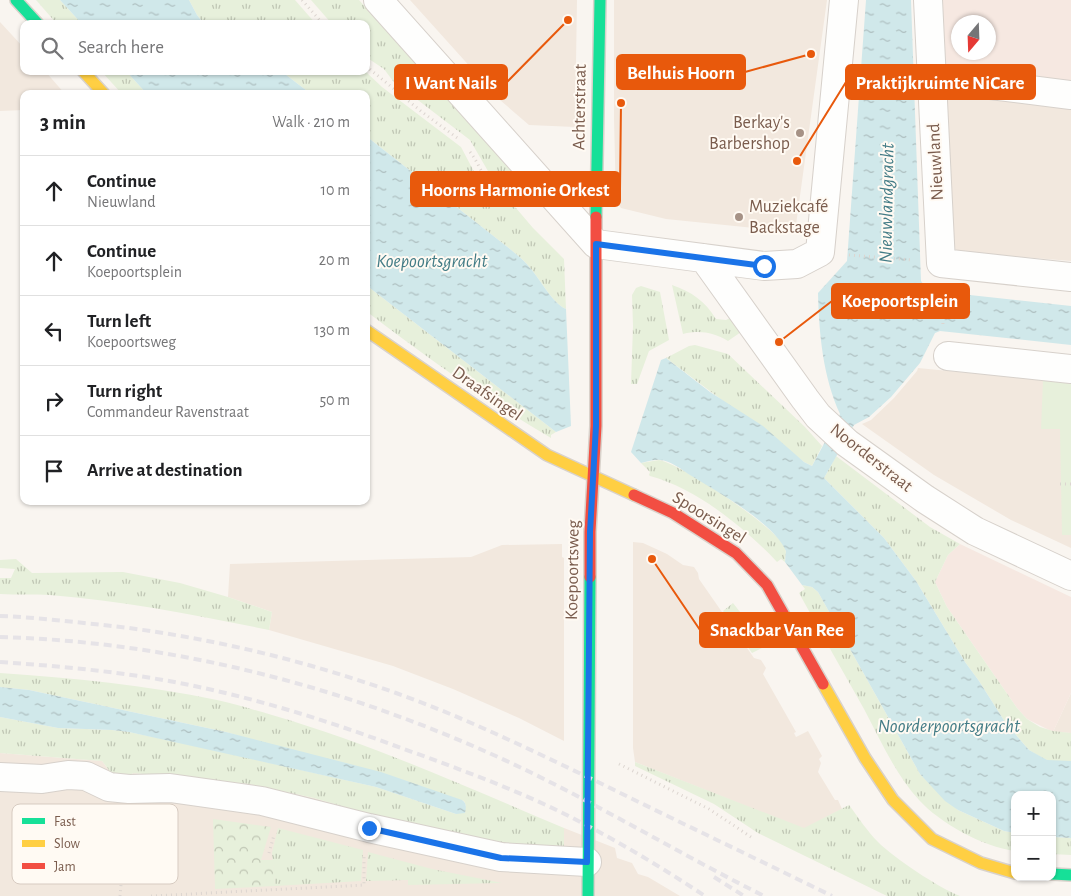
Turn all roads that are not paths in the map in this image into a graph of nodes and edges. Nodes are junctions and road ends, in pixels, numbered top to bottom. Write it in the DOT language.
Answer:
graph roads {
  1 [pos="16,0"];
  2 [pos="378,0"];
  3 [pos="600,0"];
  4 [pos="844,0"];
  5 [pos="928,0"];
  6 [pos="34,20"];
  7 [pos="86,75"];
  8 [pos="933,78"];
  9 [pos="100,90"];
  10 [pos="1071,95"];
  11 [pos="596,244"];
  12 [pos="704,258"];
  13 [pos="1071,277"];
  14 [pos="370,333"];
  15 [pos="946,344"];
  16 [pos="1071,369"];
  17 [pos="593,478"];
  18 [pos="1071,576"];
  19 [pos="0,777"];
  20 [pos="587,862"];
  21 [pos="1011,871"];
  22 [pos="1056,874"];
  23 [pos="1071,875"];
  24 [pos="588,896"];
  1 -- 6 [label="street"];
  2 -- 11 [label="street"];
  3 -- 11 [label="street, Achterstraat"];
  4 -- 12 [label="street"];
  5 -- 8 [label="street, Nieuwland"];
  7 -- 9 [label="street"];
  8 -- 10 [label="street"];
  8 -- 13 [label="street, Nieuwland"];
  11 -- 12 [label="street"];
  11 -- 17 [label="street, Koepoortsweg"];
  12 -- 18 [label="street, Noorderstraat"];
  14 -- 17 [label="street, Draafsingel"];
  15 -- 16 [label="street"];
  17 -- 20 [label="street, Koepoortsweg"];
  17 -- 21 [label="street, Spoorsingel"];
  19 -- 20 [label="street"];
  20 -- 24 [label="street, Koepoortsweg"];
  22 -- 23 [label="street"];
}
